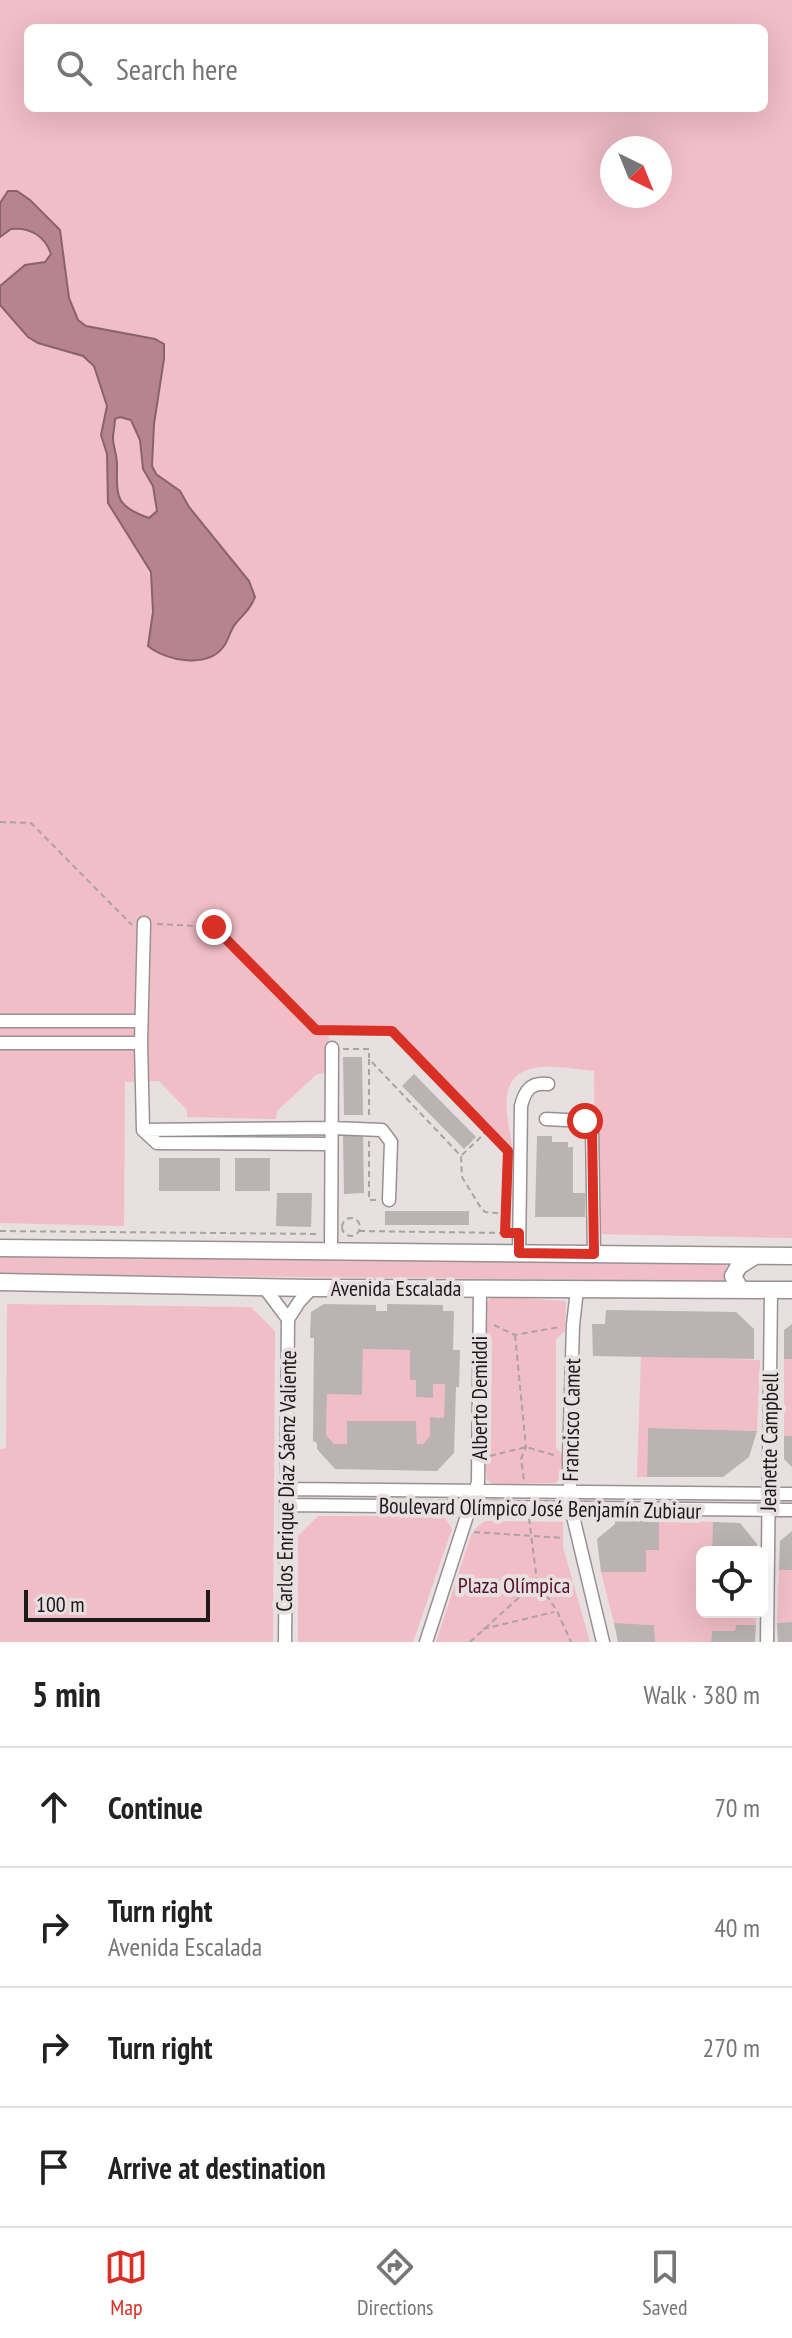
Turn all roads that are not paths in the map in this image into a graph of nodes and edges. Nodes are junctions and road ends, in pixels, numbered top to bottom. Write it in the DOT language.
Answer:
graph roads {
  1 [pos="144,923"];
  2 [pos="0,1021"];
  3 [pos="141,1021"];
  4 [pos="0,1043"];
  5 [pos="141,1043"];
  6 [pos="332,1048"];
  7 [pos="548,1084"];
  8 [pos="546,1119"];
  9 [pos="332,1128"];
  10 [pos="143,1130"];
  11 [pos="331,1144"];
  12 [pos="389,1200"];
  13 [pos="0,1248"];
  14 [pos="331,1251"];
  15 [pos="519,1253"];
  16 [pos="594,1254"];
  17 [pos="755,1256"];
  18 [pos="792,1256"];
  19 [pos="0,1282"];
  20 [pos="264,1287"];
  21 [pos="312,1288"];
  22 [pos="480,1289"];
  23 [pos="740,1289"];
  24 [pos="577,1290"];
  25 [pos="771,1290"];
  26 [pos="791,1290"];
  27 [pos="288,1319"];
  28 [pos="287,1489"];
  29 [pos="476,1491"];
  30 [pos="570,1492"];
  31 [pos="768,1494"];
  32 [pos="792,1494"];
  33 [pos="287,1505"];
  34 [pos="472,1507"];
  35 [pos="571,1508"];
  36 [pos="768,1510"];
  37 [pos="792,1510"];
  38 [pos="285,1642"];
  39 [pos="426,1642"];
  40 [pos="603,1642"];
  41 [pos="767,1642"];
  1 -- 3 [label="street"];
  2 -- 3 [label="street"];
  3 -- 5 [label="street"];
  4 -- 5 [label="street"];
  5 -- 10 [label="street"];
  6 -- 9 [label="street"];
  7 -- 15 [label="street"];
  8 -- 16 [label="street"];
  9 -- 10 [label="street"];
  9 -- 11 [label="street"];
  9 -- 12 [label="street"];
  10 -- 11 [label="street"];
  11 -- 14 [label="street"];
  13 -- 14 [label="main road, Avenida Escalada"];
  14 -- 15 [label="main road, Avenida Escalada"];
  15 -- 16 [label="main road, Avenida Escalada"];
  16 -- 17 [label="main road, Avenida Escalada"];
  17 -- 18 [label="main road, Avenida Escalada"];
  17 -- 23 [label="main road"];
  19 -- 20 [label="main road, Avenida Escalada"];
  20 -- 21 [label="main road, Avenida Escalada"];
  20 -- 27 [label="street, Carlos Enrique Díaz Sáenz Valiente"];
  21 -- 22 [label="main road, Avenida Escalada"];
  21 -- 27 [label="street, Carlos Enrique Díaz Sáenz Valiente"];
  22 -- 24 [label="main road, Avenida Escalada"];
  22 -- 29 [label="street, Alberto Demiddi"];
  23 -- 24 [label="main road, Avenida Escalada"];
  23 -- 25 [label="main road, Avenida Escalada"];
  24 -- 30 [label="street, Francisco Camet"];
  25 -- 26 [label="main road, Avenida Escalada"];
  25 -- 31 [label="street, Jeanette Campbell"];
  27 -- 28 [label="street, Carlos Enrique Díaz Sáenz Valiente"];
  28 -- 29 [label="street, Boulevard Olímpico José Benjamín Zubiaur"];
  28 -- 33 [label="street, Carlos Enrique Díaz Sáenz Valiente"];
  29 -- 30 [label="street, Boulevard Olímpico José Benjamín Zubiaur"];
  29 -- 34 [label="street, Alberto Demiddi"];
  30 -- 31 [label="street, Boulevard Olímpico José Benjamín Zubiaur"];
  30 -- 35 [label="street, Francisco Camet"];
  31 -- 32 [label="street, Boulevard Olímpico José Benjamín Zubiaur"];
  31 -- 36 [label="street, Jeanette Campbell"];
  33 -- 34 [label="street, Boulevard Olímpico José Benjamín Zubiaur"];
  33 -- 38 [label="street, Carlos Enrique Díaz Sáenz Valiente"];
  34 -- 35 [label="street, Boulevard Olímpico José Benjamín Zubiaur"];
  34 -- 39 [label="street, Alberto Demiddi"];
  35 -- 36 [label="street, Boulevard Olímpico José Benjamín Zubiaur"];
  35 -- 40 [label="street, Francisco Camet"];
  36 -- 37 [label="street, Boulevard Olímpico José Benjamín Zubiaur"];
  36 -- 41 [label="street, Jeanette Campbell"];
}
